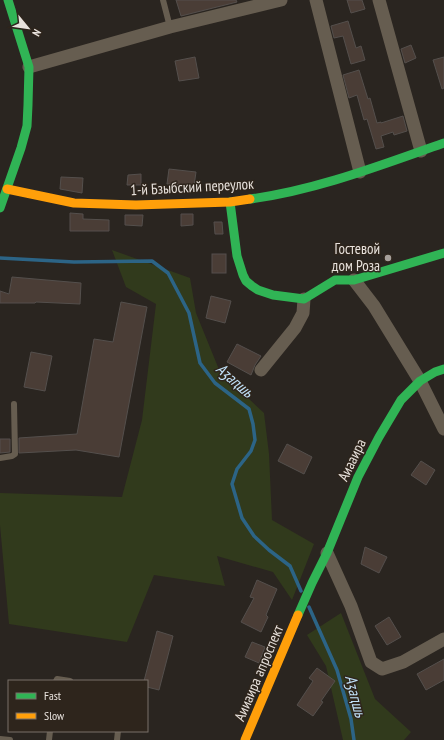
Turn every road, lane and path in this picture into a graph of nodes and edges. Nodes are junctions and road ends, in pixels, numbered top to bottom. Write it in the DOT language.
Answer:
graph roads {
  1 [pos="8,0"];
  2 [pos="163,0"];
  3 [pos="281,0"];
  4 [pos="316,0"];
  5 [pos="379,0"];
  6 [pos="170,27"];
  7 [pos="29,67"];
  8 [pos="444,144"];
  9 [pos="421,151"];
  10 [pos="360,172"];
  11 [pos="7,189"];
  12 [pos="230,202"];
  13 [pos="0,208"];
  14 [pos="444,254"];
  15 [pos="354,280"];
  16 [pos="304,299"];
  17 [pos="444,369"];
  18 [pos="261,370"];
  19 [pos="420,381"];
  20 [pos="14,404"];
  21 [pos="444,429"];
  22 [pos="0,458"];
  23 [pos="327,552"];
  24 [pos="312,583"];
  25 [pos="444,639"];
  26 [pos="0,739"];
  27 [pos="10,740"];
  28 [pos="245,740"];
  1 -- 7 [label="street"];
  2 -- 6 [label="lane"];
  3 -- 6 [label="street"];
  4 -- 10 [label="street"];
  5 -- 9 [label="street"];
  6 -- 7 [label="street"];
  7 -- 11 [label="street"];
  8 -- 9 [label="street, 1-й Бзыбский переулок"];
  9 -- 10 [label="street, 1-й Бзыбский переулок"];
  10 -- 12 [label="street, 1-й Бзыбский переулок"];
  11 -- 12 [label="street, 1-й Бзыбский переулок"];
  11 -- 13 [label="street"];
  12 -- 16 [label="street"];
  14 -- 15 [label="street"];
  15 -- 16 [label="street"];
  15 -- 19 [label="street"];
  16 -- 18 [label="street"];
  17 -- 19 [label="street, Аиааира"];
  19 -- 21 [label="street"];
  19 -- 23 [label="street, Аиааира"];
  20 -- 22 [label="lane"];
  23 -- 24 [label="street, Аиааира"];
  23 -- 25 [label="street"];
  24 -- 28 [label="street, Аииаира апроспект"];
  26 -- 27 [label="lane"];
}
